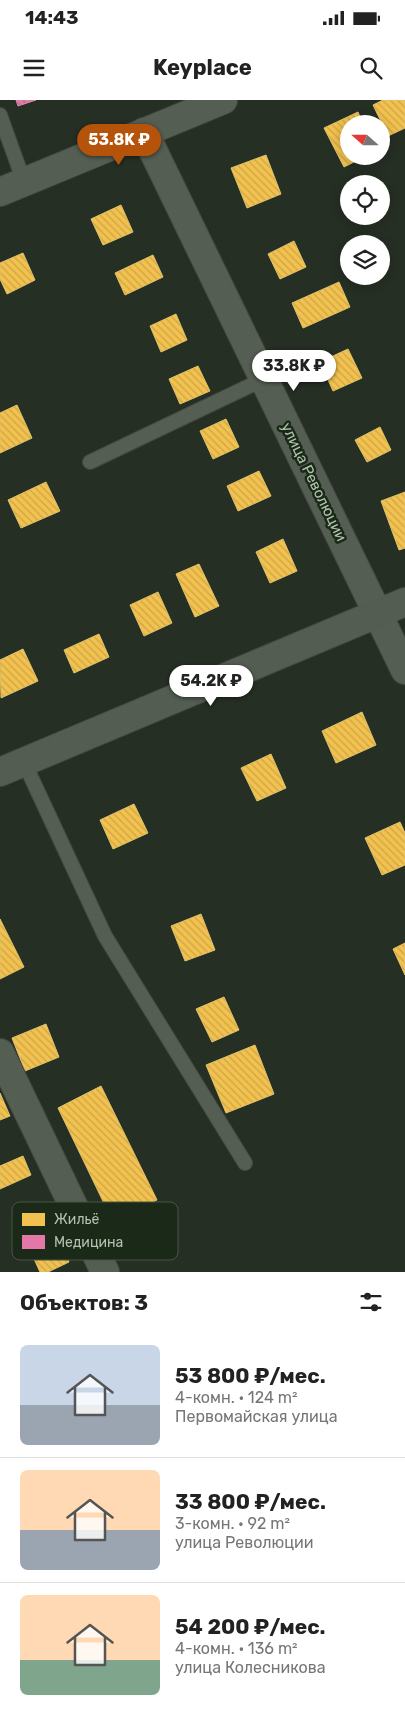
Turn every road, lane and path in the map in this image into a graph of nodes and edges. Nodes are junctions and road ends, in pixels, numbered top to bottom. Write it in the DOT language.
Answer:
graph roads {
  1 [pos="223,100"];
  2 [pos="0,115"];
  3 [pos="144,132"];
  4 [pos="12,187"];
  5 [pos="264,379"];
  6 [pos="90,462"];
  7 [pos="405,602"];
  8 [pos="378,614"];
  9 [pos="405,670"];
  10 [pos="12,767"];
  11 [pos="0,1053"];
  12 [pos="245,1163"];
  13 [pos="71,1202"];
  14 [pos="99,1260"];
  15 [pos="105,1272"];
  1 -- 3 [label="street"];
  2 -- 4 [label="lane"];
  3 -- 4 [label="street"];
  3 -- 5 [label="street, улица Революции"];
  5 -- 6 [label="lane"];
  5 -- 8 [label="street, улица Революции"];
  7 -- 8 [label="street"];
  8 -- 9 [label="street, улица Революции"];
  8 -- 10 [label="street"];
  10 -- 12 [label="lane"];
  11 -- 13 [label="street"];
  14 -- 15 [label="street"];
}
